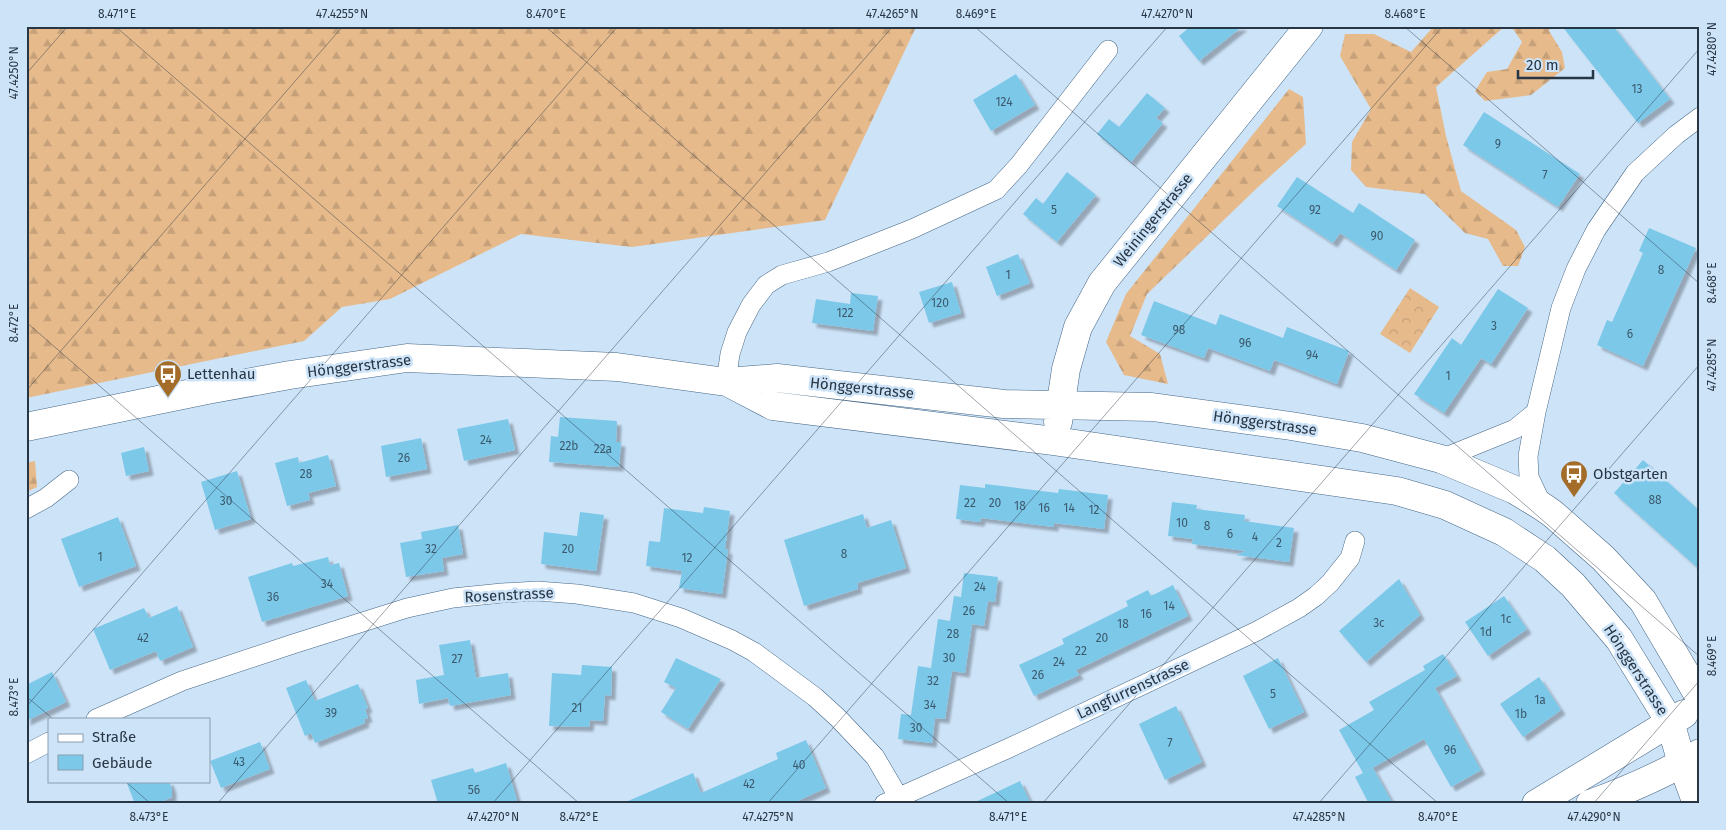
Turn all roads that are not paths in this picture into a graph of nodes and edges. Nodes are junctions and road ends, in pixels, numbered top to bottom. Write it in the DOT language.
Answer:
graph roads {
  1 [pos="1309,26"];
  2 [pos="1108,50"];
  3 [pos="1700,117"];
  4 [pos="726,382"];
  5 [pos="1060,405"];
  6 [pos="1536,412"];
  7 [pos="26,427"];
  8 [pos="1054,441"];
  9 [pos="1441,459"];
  10 [pos="69,480"];
  11 [pos="1543,507"];
  12 [pos="26,509"];
  13 [pos="1355,540"];
  14 [pos="1700,698"];
  15 [pos="1700,705"];
  16 [pos="98,718"];
  17 [pos="1670,722"];
  18 [pos="48,743"];
  19 [pos="26,754"];
  20 [pos="1691,758"];
  21 [pos="891,801"];
  22 [pos="1536,804"];
  23 [pos="1590,804"];
  24 [pos="1697,804"];
  1 -- 5 [label="main road, Weiningerstrasse"];
  2 -- 4 [label="street"];
  3 -- 6 [label="street"];
  4 -- 5 [label="main road, Hönggerstrasse"];
  4 -- 7 [label="main road, Hönggerstrasse"];
  4 -- 8 [label="main road, Hönggerstrasse"];
  5 -- 8 [label="main road, Weiningerstrasse"];
  5 -- 9 [label="main road, Hönggerstrasse"];
  6 -- 9 [label="street"];
  6 -- 11 [label="street"];
  8 -- 17 [label="main road, Hönggerstrasse"];
  9 -- 11 [label="main road, Hönggerstrasse"];
  10 -- 12 [label="street"];
  11 -- 14 [label="main road, Hönggerstrasse"];
  13 -- 21 [label="street, Langfurrenstrasse"];
  15 -- 17 [label="main road"];
  16 -- 21 [label="street, Rosenstrasse"];
  17 -- 20 [label="main road, Hönggerstrasse"];
  17 -- 22 [label="main road"];
  18 -- 19 [label="street"];
  20 -- 23 [label="main road"];
  20 -- 24 [label="main road, Hönggerstrasse"];
}
